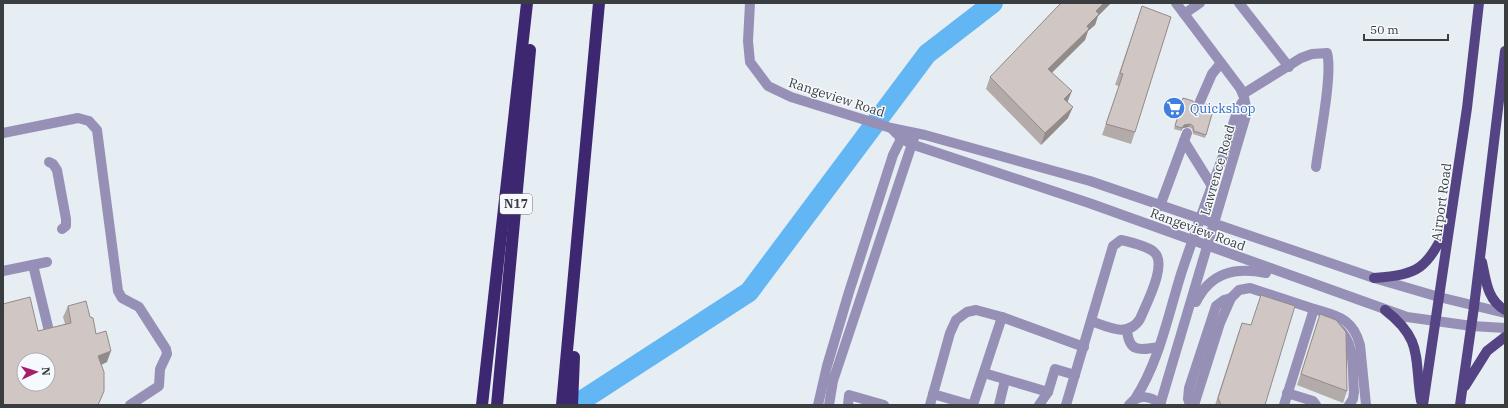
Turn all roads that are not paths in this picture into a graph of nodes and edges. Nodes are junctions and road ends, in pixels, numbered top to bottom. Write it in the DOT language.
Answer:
graph roads {
  1 [pos="527,3"];
  2 [pos="534,3"];
  3 [pos="599,3"];
  4 [pos="750,3"];
  5 [pos="1176,3"];
  6 [pos="1200,3"];
  7 [pos="1239,3"];
  8 [pos="1479,3"];
  9 [pos="1184,14"];
  10 [pos="1505,51"];
  11 [pos="1221,63"];
  12 [pos="1289,67"];
  13 [pos="1244,97"];
  14 [pos="1198,106"];
  15 [pos="3,133"];
  16 [pos="916,133"];
  17 [pos="903,134"];
  18 [pos="911,144"];
  19 [pos="48,162"];
  20 [pos="1316,167"];
  21 [pos="1212,186"];
  22 [pos="1160,206"];
  23 [pos="1199,219"];
  24 [pos="1452,220"];
  25 [pos="1215,224"];
  26 [pos="62,229"];
  27 [pos="1192,241"];
  28 [pos="1208,247"];
  29 [pos="1481,254"];
  30 [pos="47,262"];
  31 [pos="33,265"];
  32 [pos="3,271"];
  33 [pos="1296,278"];
  34 [pos="1374,278"];
  35 [pos="1439,297"];
  36 [pos="1232,298"];
  37 [pos="1474,307"];
  38 [pos="1385,310"];
  39 [pos="1505,310"];
  40 [pos="1314,313"];
  41 [pos="1505,313"];
  42 [pos="1002,317"];
  43 [pos="1091,321"];
  44 [pos="1435,322"];
  45 [pos="1185,324"];
  46 [pos="1472,326"];
  47 [pos="48,327"];
  48 [pos="1505,328"];
  49 [pos="1127,330"];
  50 [pos="1357,337"];
  51 [pos="1505,337"];
  52 [pos="1084,347"];
  53 [pos="1159,347"];
  54 [pos="1351,347"];
  55 [pos="984,373"];
  56 [pos="1075,375"];
  57 [pos="1005,380"];
  58 [pos="1365,386"];
  59 [pos="1463,390"];
  60 [pos="1048,392"];
  61 [pos="1287,393"];
  62 [pos="933,394"];
  63 [pos="567,402"];
  64 [pos="1132,402"];
  65 [pos="130,405"];
  66 [pos="482,405"];
  67 [pos="497,405"];
  68 [pos="818,405"];
  69 [pos="829,405"];
  70 [pos="848,405"];
  71 [pos="884,405"];
  72 [pos="930,405"];
  73 [pos="972,405"];
  74 [pos="999,405"];
  75 [pos="1039,405"];
  76 [pos="1066,405"];
  77 [pos="1161,405"];
  78 [pos="1190,405"];
  79 [pos="1194,405"];
  80 [pos="1284,405"];
  81 [pos="1316,405"];
  82 [pos="1349,405"];
  83 [pos="1358,405"];
  84 [pos="1366,405"];
  85 [pos="1422,405"];
  86 [pos="1460,405"];
  1 -- 66 [label="highway"];
  2 -- 67 [label="highway, N17"];
  3 -- 63 [label="highway"];
  4 -- 17 [label="street, Rangeview Road"];
  5 -- 9 [label="street"];
  6 -- 9 [label="street"];
  7 -- 12 [label="street"];
  8 -- 24 [label="main road, Airport Road"];
  9 -- 11 [label="street"];
  10 -- 29 [label="main road"];
  11 -- 13 [label="street"];
  11 -- 14 [label="street"];
  12 -- 13 [label="street"];
  12 -- 20 [label="street"];
  13 -- 21 [label="street, Lawrence Road"];
  13 -- 25 [label="street, Lawrence Road"];
  15 -- 65 [label="street"];
  16 -- 17 [label="street, Rangeview Road"];
  16 -- 18 [label="street"];
  16 -- 22 [label="street, Rangeview Road"];
  17 -- 18 [label="street, Rangeview Road"];
  17 -- 68 [label="street"];
  18 -- 27 [label="street, Rangeview Road"];
  18 -- 69 [label="street"];
  19 -- 26 [label="street"];
  21 -- 22 [label="street"];
  21 -- 23 [label="street, Lawrence Road"];
  22 -- 23 [label="street, Rangeview Road"];
  23 -- 25 [label="street, Rangeview Road"];
  23 -- 27 [label="street, Lawrence Road"];
  24 -- 34 [label="main road"];
  24 -- 35 [label="main road, Airport Road"];
  25 -- 28 [label="street, Lawrence Road"];
  25 -- 34 [label="street, Rangeview Road"];
  27 -- 28 [label="street, Rangeview Road"];
  27 -- 53 [label="street, Lawrence Road"];
  28 -- 33 [label="street, Rangeview Road"];
  28 -- 45 [label="street, Lawrence Road"];
  29 -- 37 [label="main road"];
  29 -- 39 [label="main road"];
  30 -- 31 [label="street"];
  31 -- 32 [label="street"];
  31 -- 47 [label="street"];
  33 -- 38 [label="street, Rangeview Road"];
  33 -- 45 [label="street"];
  34 -- 35 [label="street, Rangeview Road"];
  35 -- 37 [label="street, Rangeview Road"];
  35 -- 44 [label="main road, Airport Road"];
  36 -- 40 [label="street"];
  36 -- 78 [label="street"];
  36 -- 79 [label="street"];
  37 -- 41 [label="street, Rangeview Road"];
  37 -- 46 [label="main road"];
  38 -- 44 [label="street, Rangeview Road"];
  38 -- 85 [label="main road"];
  40 -- 50 [label="street"];
  40 -- 54 [label="street"];
  40 -- 61 [label="street"];
  42 -- 52 [label="street"];
  42 -- 55 [label="street"];
  42 -- 62 [label="street"];
  43 -- 49 [label="street"];
  43 -- 49 [label="street"];
  43 -- 52 [label="street"];
  44 -- 46 [label="street, Rangeview Road"];
  44 -- 85 [label="main road, Airport Road"];
  45 -- 77 [label="street"];
  46 -- 48 [label="street, Rangeview Road"];
  46 -- 59 [label="main road"];
  49 -- 53 [label="street"];
  50 -- 54 [label="street"];
  50 -- 58 [label="street"];
  51 -- 59 [label="main road"];
  52 -- 56 [label="street"];
  53 -- 64 [label="street, Lawrence Road"];
  54 -- 82 [label="street"];
  55 -- 57 [label="street"];
  55 -- 73 [label="street"];
  56 -- 60 [label="street"];
  56 -- 76 [label="street"];
  57 -- 60 [label="street"];
  57 -- 74 [label="street"];
  58 -- 83 [label="street"];
  58 -- 84 [label="street"];
  59 -- 86 [label="main road"];
  60 -- 75 [label="street"];
  61 -- 80 [label="street"];
  61 -- 81 [label="street"];
  62 -- 72 [label="street"];
  62 -- 73 [label="street"];
  64 -- 77 [label="street"];
  70 -- 71 [label="street"];
}
